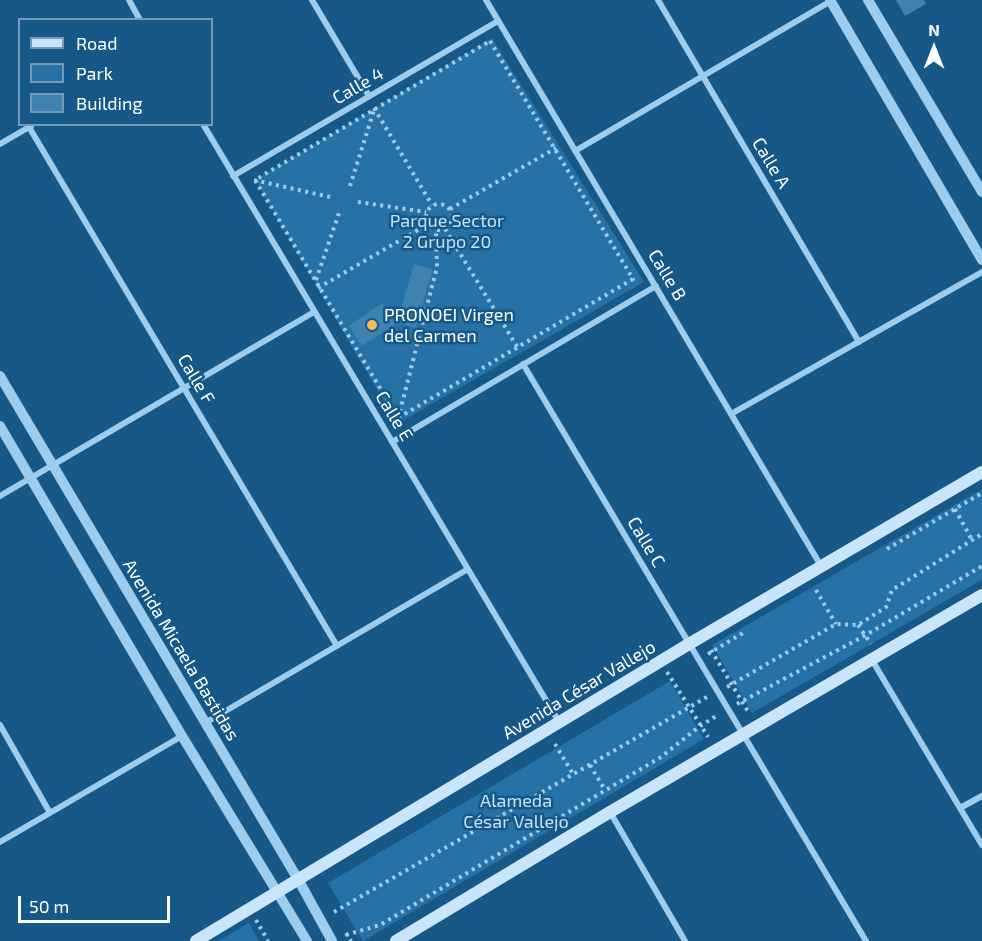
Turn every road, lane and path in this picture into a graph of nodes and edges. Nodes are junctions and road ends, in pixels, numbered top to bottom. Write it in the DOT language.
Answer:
graph roads {
  1 [pos="129,0"];
  2 [pos="312,0"];
  3 [pos="486,0"];
  4 [pos="658,0"];
  5 [pos="830,0"];
  6 [pos="868,0"];
  7 [pos="139,18"];
  8 [pos="498,21"];
  9 [pos="703,76"];
  10 [pos="368,97"];
  11 [pos="374,109"];
  12 [pos="31,126"];
  13 [pos="204,126"];
  14 [pos="570,141"];
  15 [pos="0,144"];
  16 [pos="555,149"];
  17 [pos="576,151"];
  18 [pos="233,176"];
  19 [pos="255,180"];
  20 [pos="350,186"];
  21 [pos="982,192"];
  22 [pos="330,197"];
  23 [pos="358,202"];
  24 [pos="432,205"];
  25 [pos="450,209"];
  26 [pos="426,212"];
  27 [pos="339,213"];
  28 [pos="428,224"];
  29 [pos="445,229"];
  30 [pos="436,230"];
  31 [pos="982,260"];
  32 [pos="982,272"];
  33 [pos="315,281"];
  34 [pos="656,286"];
  35 [pos="319,287"];
  36 [pos="304,296"];
  37 [pos="315,312"];
  38 [pos="859,342"];
  39 [pos="518,348"];
  40 [pos="525,363"];
  41 [pos="0,376"];
  42 [pos="184,388"];
  43 [pos="732,414"];
  44 [pos="398,418"];
  45 [pos="0,426"];
  46 [pos="392,442"];
  47 [pos="53,466"];
  48 [pos="982,472"];
  49 [pos="31,478"];
  50 [pos="0,496"];
  51 [pos="955,509"];
  52 [pos="982,534"];
  53 [pos="972,540"];
  54 [pos="821,566"];
  55 [pos="982,566"];
  56 [pos="468,569"];
  57 [pos="816,590"];
  58 [pos="982,595"];
  59 [pos="836,624"];
  60 [pos="703,636"];
  61 [pos="689,644"];
  62 [pos="337,646"];
  63 [pos="872,660"];
  64 [pos="661,662"];
  65 [pos="732,685"];
  66 [pos="717,692"];
  67 [pos="742,702"];
  68 [pos="689,708"];
  69 [pos="728,709"];
  70 [pos="205,723"];
  71 [pos="559,723"];
  72 [pos="0,725"];
  73 [pos="700,726"];
  74 [pos="757,727"];
  75 [pos="743,735"];
  76 [pos="182,736"];
  77 [pos="555,744"];
  78 [pos="716,751"];
  79 [pos="590,765"];
  80 [pos="573,774"];
  81 [pos="605,789"];
  82 [pos="982,796"];
  83 [pos="960,808"];
  84 [pos="613,810"];
  85 [pos="50,813"];
  86 [pos="0,842"];
  87 [pos="982,845"];
  88 [pos="299,881"];
  89 [pos="278,892"];
  90 [pos="249,909"];
  91 [pos="334,912"];
  92 [pos="337,939"];
  93 [pos="196,941"];
  94 [pos="268,941"];
  95 [pos="307,941"];
  96 [pos="396,941"];
  97 [pos="685,941"];
  98 [pos="866,941"];
  1 -- 7 [label="street"];
  2 -- 10 [label="street"];
  3 -- 8 [label="street, Calle B"];
  4 -- 9 [label="street, Calle A"];
  5 -- 9 [label="street"];
  5 -- 31 [label="street"];
  6 -- 21 [label="street"];
  8 -- 10 [label="street, Calle 4"];
  8 -- 14 [label="street, Calle B"];
  9 -- 17 [label="street"];
  9 -- 38 [label="street, Calle A"];
  10 -- 11 [label="path"];
  10 -- 18 [label="street, Calle 4"];
  11 -- 16 [label="path"];
  11 -- 19 [label="path"];
  11 -- 20 [label="path"];
  11 -- 24 [label="path"];
  12 -- 15 [label="street"];
  12 -- 42 [label="street, Calle F"];
  13 -- 18 [label="street, Calle E"];
  14 -- 16 [label="path"];
  14 -- 17 [label="street, Calle B"];
  16 -- 25 [label="path"];
  16 -- 39 [label="path"];
  17 -- 34 [label="street, Calle B"];
  18 -- 19 [label="path"];
  18 -- 36 [label="street, Calle E"];
  19 -- 22 [label="path"];
  19 -- 33 [label="path"];
  23 -- 26 [label="path"];
  24 -- 25 [label="path"];
  24 -- 26 [label="path"];
  25 -- 29 [label="path"];
  26 -- 28 [label="path"];
  27 -- 33 [label="path"];
  28 -- 30 [label="path"];
  28 -- 35 [label="path"];
  29 -- 30 [label="path"];
  29 -- 39 [label="path"];
  30 -- 44 [label="path"];
  32 -- 38 [label="street"];
  33 -- 35 [label="path"];
  34 -- 40 [label="street"];
  34 -- 43 [label="street, Calle B"];
  35 -- 36 [label="path"];
  35 -- 44 [label="path"];
  36 -- 37 [label="street, Calle E"];
  37 -- 42 [label="street"];
  37 -- 46 [label="street, Calle E"];
  38 -- 43 [label="street"];
  39 -- 40 [label="path"];
  39 -- 44 [label="path"];
  40 -- 46 [label="street"];
  40 -- 61 [label="street, Calle C"];
  41 -- 47 [label="street, Avenida Micaela Bastidas"];
  42 -- 47 [label="street"];
  42 -- 62 [label="street, Calle F"];
  43 -- 54 [label="street, Calle B"];
  44 -- 46 [label="path"];
  45 -- 49 [label="street"];
  46 -- 56 [label="street, Calle E"];
  47 -- 49 [label="street"];
  47 -- 70 [label="street, Avenida Micaela Bastidas"];
  48 -- 54 [label="main road, Avenida César Vallejo"];
  49 -- 50 [label="street"];
  49 -- 76 [label="street"];
  51 -- 53 [label="path"];
  52 -- 53 [label="path"];
  53 -- 59 [label="path"];
  54 -- 60 [label="main road, Avenida César Vallejo"];
  55 -- 67 [label="path"];
  56 -- 62 [label="street"];
  56 -- 71 [label="street, Calle E"];
  57 -- 59 [label="path"];
  58 -- 63 [label="main road"];
  59 -- 65 [label="path"];
  60 -- 61 [label="main road, Avenida César Vallejo"];
  60 -- 65 [label="path"];
  61 -- 64 [label="main road, Avenida César Vallejo"];
  61 -- 66 [label="street, Calle C"];
  62 -- 70 [label="street"];
  63 -- 74 [label="main road"];
  63 -- 83 [label="street"];
  64 -- 68 [label="path"];
  64 -- 71 [label="main road, Avenida César Vallejo"];
  65 -- 66 [label="path"];
  65 -- 67 [label="path"];
  66 -- 68 [label="path"];
  66 -- 69 [label="street, Calle C"];
  67 -- 69 [label="path"];
  67 -- 74 [label="path"];
  68 -- 73 [label="path"];
  68 -- 79 [label="path"];
  69 -- 73 [label="path"];
  69 -- 75 [label="street, Calle C"];
  70 -- 88 [label="street, Avenida Micaela Bastidas"];
  71 -- 88 [label="main road, Avenida César Vallejo"];
  72 -- 85 [label="street"];
  73 -- 78 [label="path"];
  73 -- 81 [label="path"];
  74 -- 75 [label="main road"];
  75 -- 78 [label="main road"];
  75 -- 98 [label="street, Calle C"];
  76 -- 85 [label="street"];
  76 -- 89 [label="street"];
  77 -- 80 [label="path"];
  78 -- 84 [label="main road"];
  79 -- 80 [label="path"];
  79 -- 81 [label="path"];
  80 -- 91 [label="path"];
  81 -- 84 [label="path"];
  81 -- 92 [label="path"];
  82 -- 83 [label="street"];
  83 -- 87 [label="street"];
  84 -- 96 [label="main road"];
  84 -- 97 [label="street"];
  85 -- 86 [label="street"];
  88 -- 89 [label="main road, Avenida César Vallejo"];
  88 -- 92 [label="street, Avenida Micaela Bastidas"];
  89 -- 90 [label="main road, Avenida César Vallejo"];
  89 -- 95 [label="street"];
  90 -- 93 [label="main road, Avenida César Vallejo"];
  90 -- 94 [label="path"];
}
